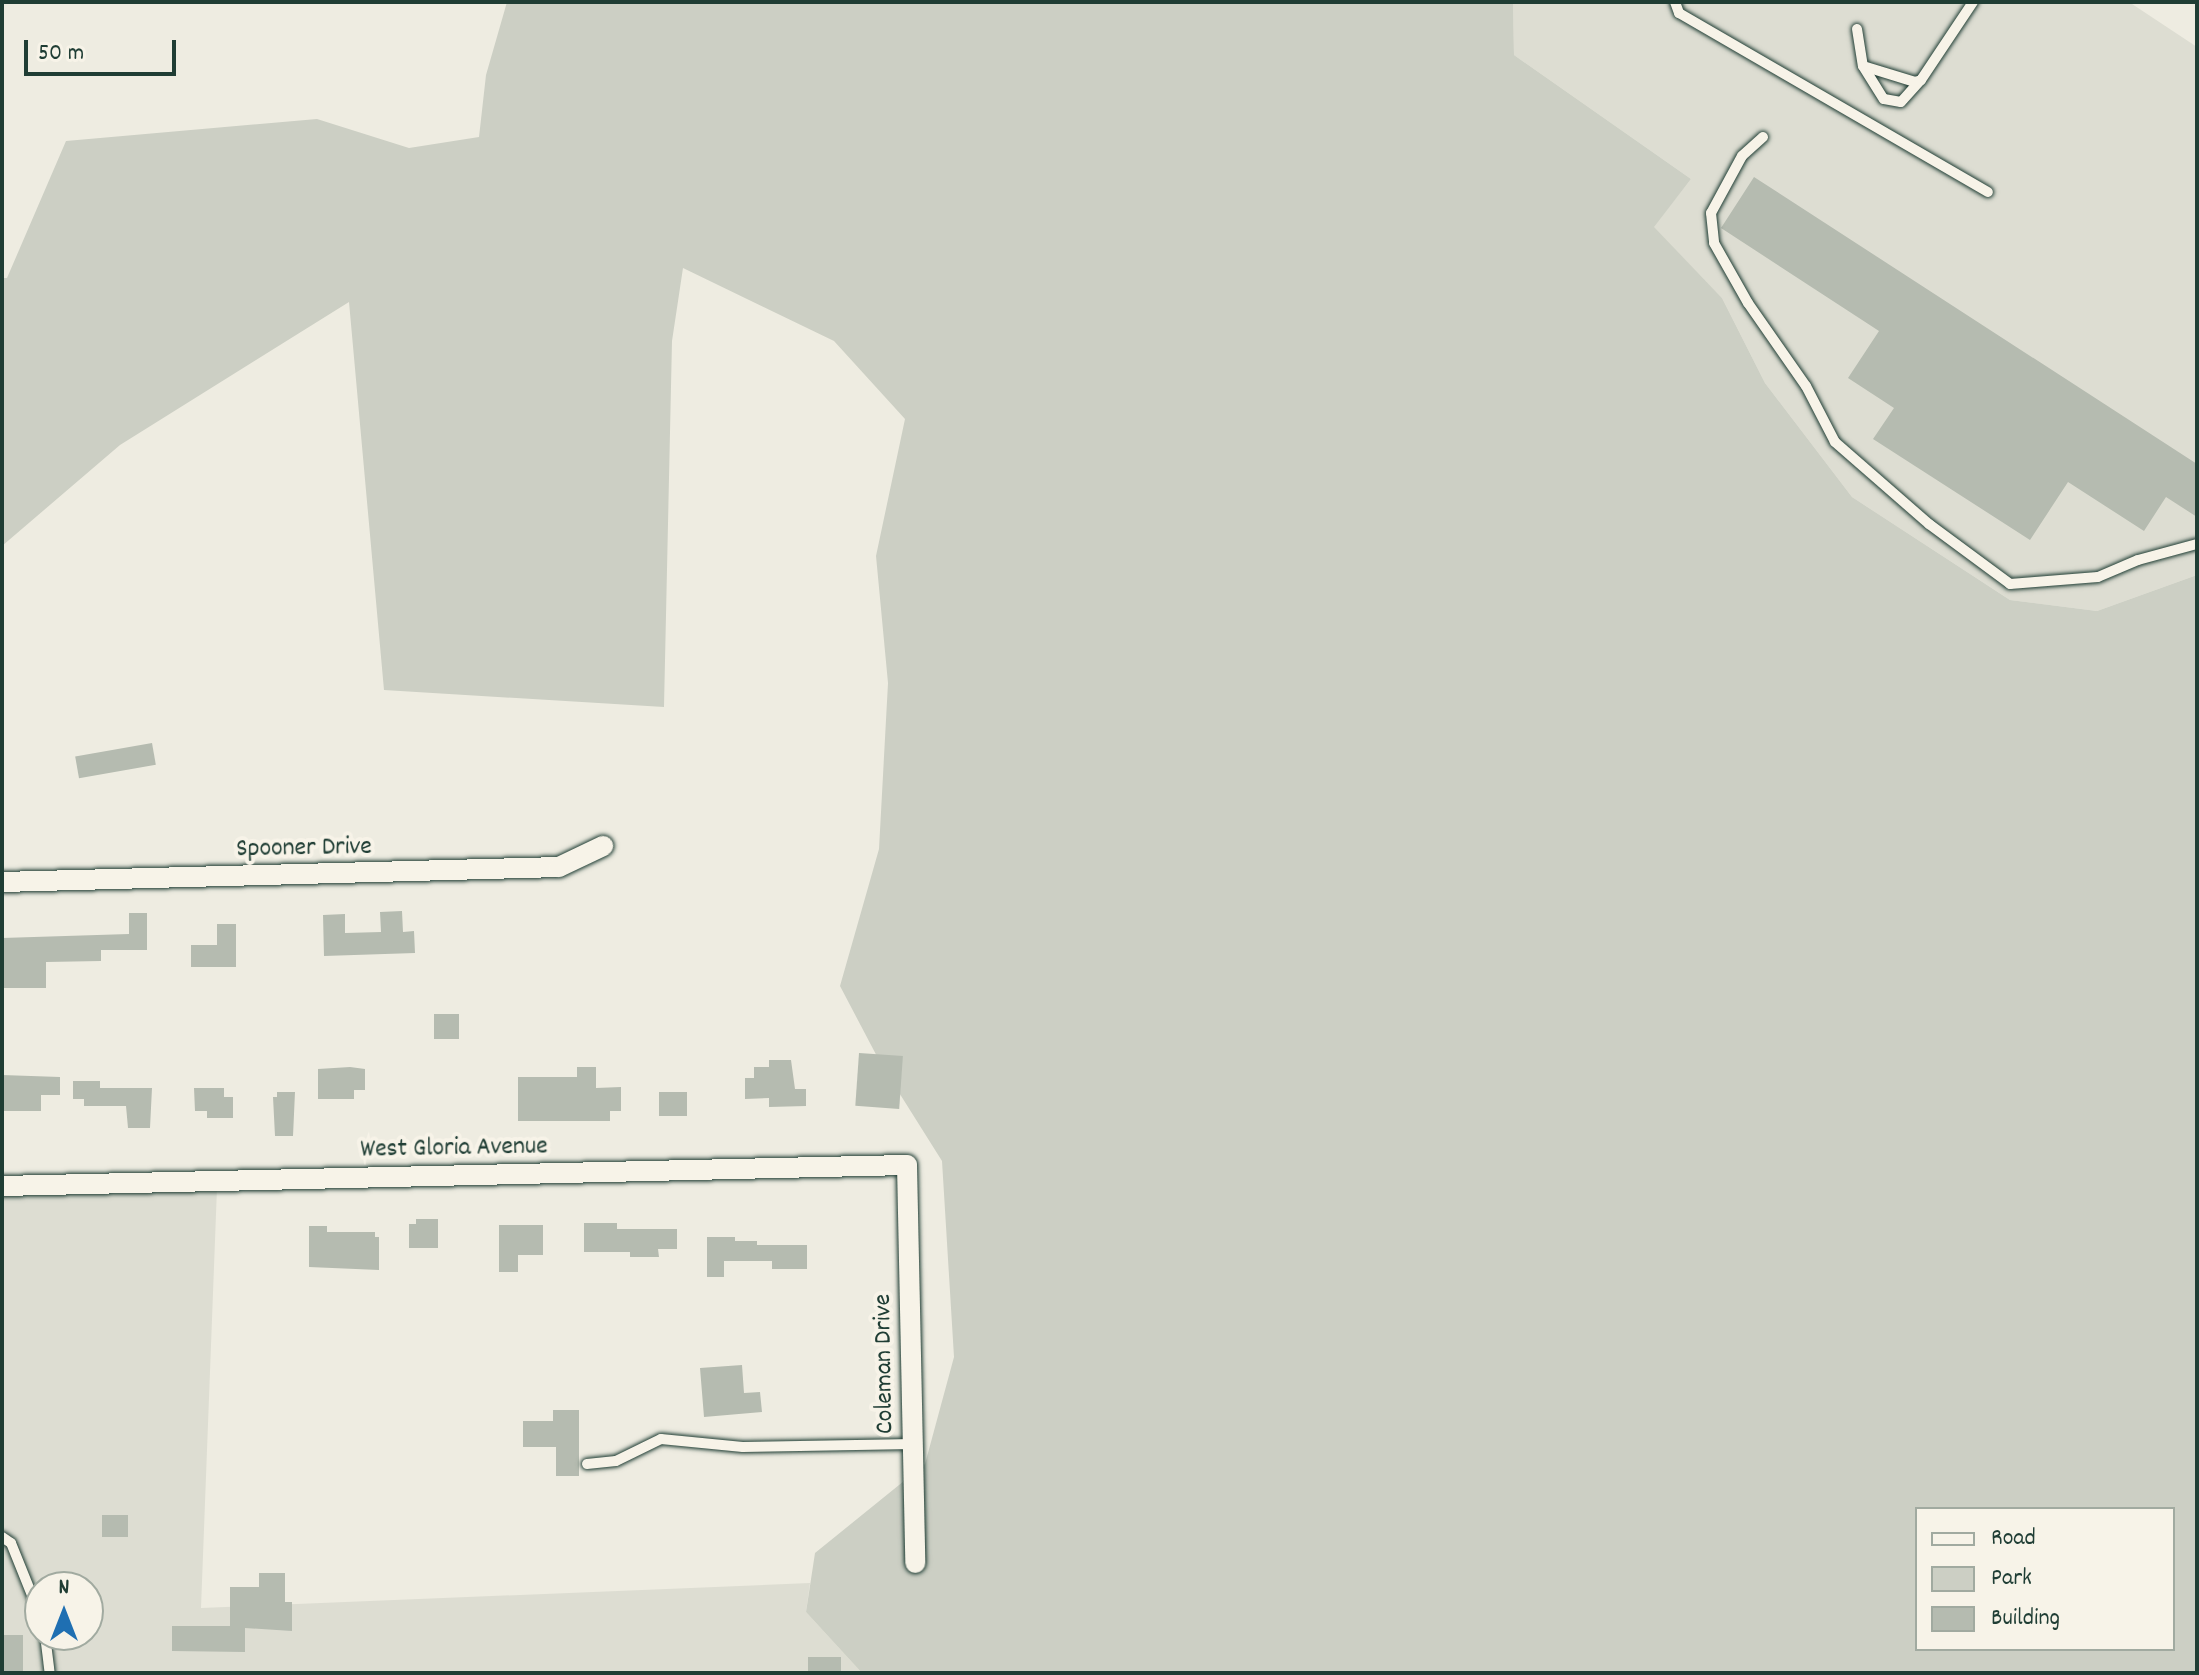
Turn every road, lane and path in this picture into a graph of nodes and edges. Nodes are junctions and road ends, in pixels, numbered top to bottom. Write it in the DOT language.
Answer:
graph roads {
  1 [pos="1675,2"];
  2 [pos="1973,2"];
  3 [pos="1857,29"];
  4 [pos="1863,66"];
  5 [pos="1921,80"];
  6 [pos="1763,137"];
  7 [pos="1988,192"];
  8 [pos="2197,544"];
  9 [pos="603,846"];
  10 [pos="2,882"];
  11 [pos="907,1165"];
  12 [pos="2,1186"];
  13 [pos="913,1444"];
  14 [pos="587,1464"];
  15 [pos="2,1537"];
  16 [pos="915,1563"];
  17 [pos="24,1575"];
  18 [pos="47,1651"];
  19 [pos="50,1673"];
  1 -- 7 [label="lane"];
  2 -- 5 [label="lane"];
  3 -- 4 [label="lane"];
  4 -- 5 [label="lane"];
  4 -- 5 [label="lane"];
  6 -- 8 [label="lane"];
  9 -- 10 [label="street, Spooner Drive"];
  11 -- 12 [label="street, West Gloria Avenue"];
  11 -- 13 [label="street, Coleman Drive"];
  13 -- 14 [label="lane"];
  13 -- 16 [label="street, Coleman Drive"];
  15 -- 17 [label="lane"];
  18 -- 19 [label="lane"];
}
